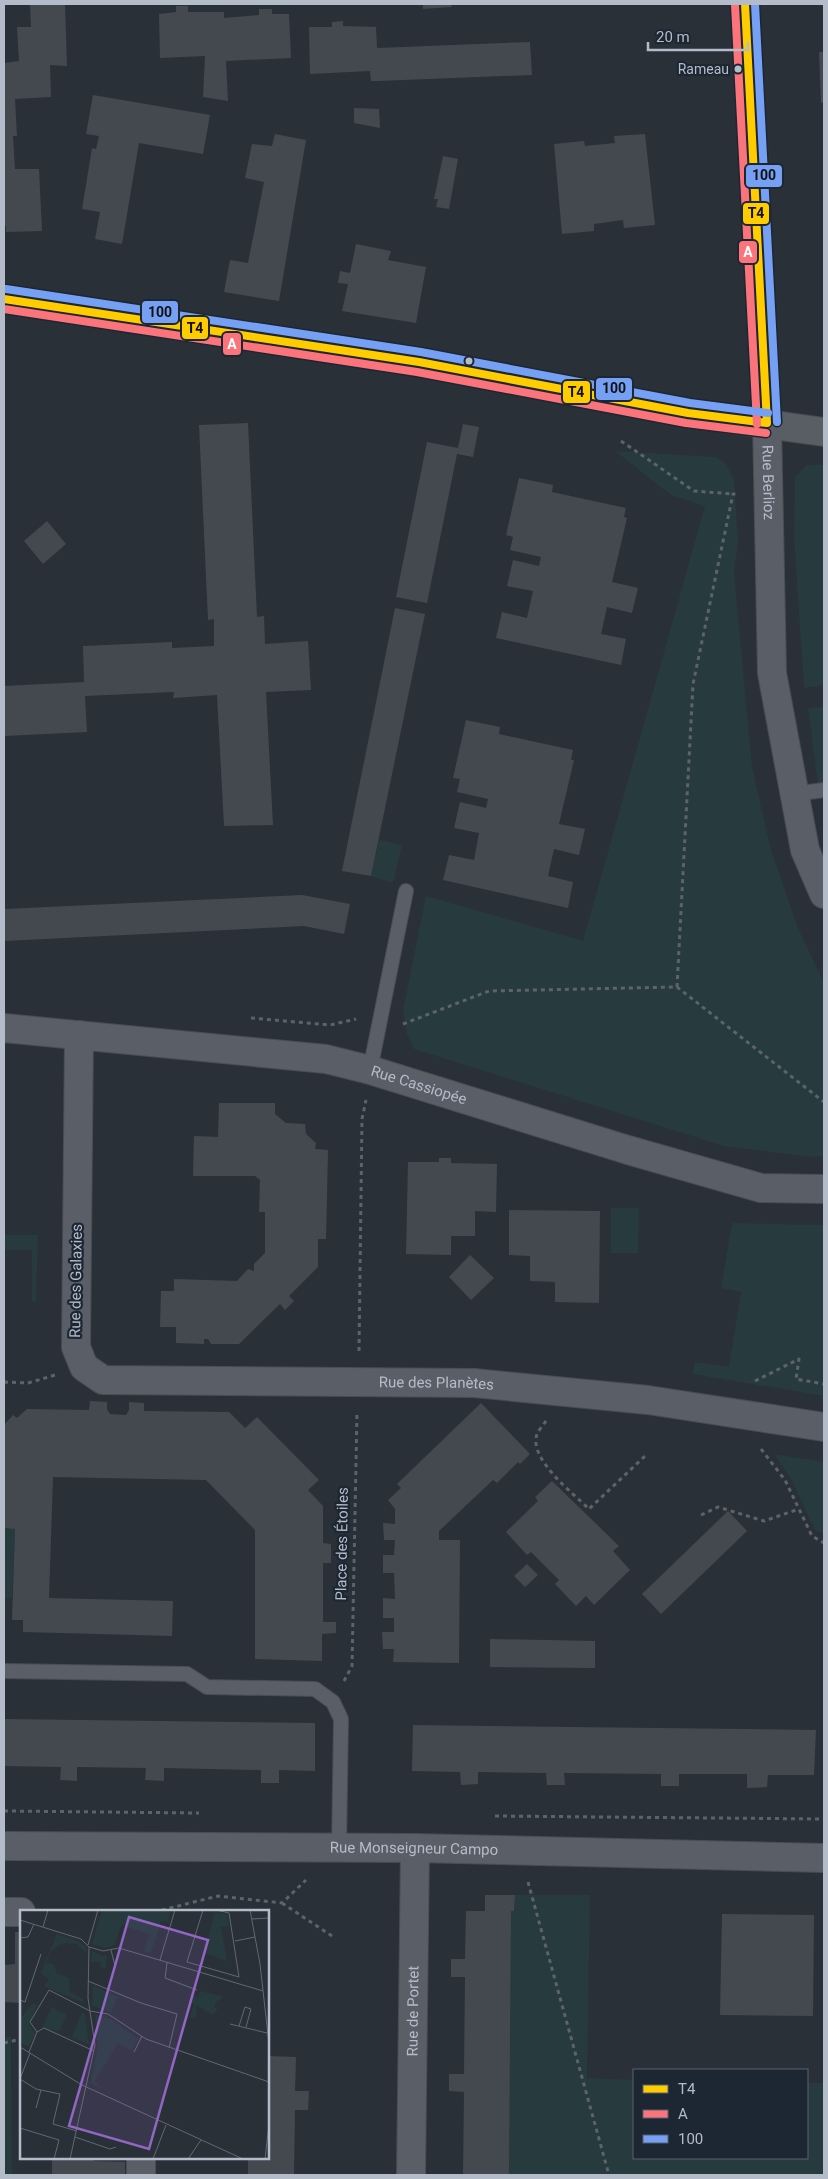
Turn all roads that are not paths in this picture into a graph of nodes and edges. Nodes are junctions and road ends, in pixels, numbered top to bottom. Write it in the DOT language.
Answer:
graph roads {
  1 [pos="745,4"];
  2 [pos="4,299"];
  3 [pos="767,423"];
  4 [pos="824,432"];
  5 [pos="824,790"];
  6 [pos="794,794"];
  7 [pos="406,891"];
  8 [pos="824,894"];
  9 [pos="4,1028"];
  10 [pos="79,1035"];
  11 [pos="370,1070"];
  12 [pos="824,1189"];
  13 [pos="358,1382"];
  14 [pos="824,1427"];
  15 [pos="4,1671"];
  16 [pos="4,1846"];
  17 [pos="339,1848"];
  18 [pos="415,1848"];
  19 [pos="824,1858"];
  20 [pos="4,1912"];
  21 [pos="20,1912"];
  22 [pos="141,2159"];
  23 [pos="141,2175"];
  24 [pos="411,2175"];
  1 -- 3 [label="street, Rue Berlioz"];
  2 -- 3 [label="main road"];
  3 -- 4 [label="main road"];
  3 -- 6 [label="street, Rue Berlioz"];
  5 -- 6 [label="lane"];
  6 -- 8 [label="street, Rue Berlioz"];
  7 -- 11 [label="lane"];
  9 -- 10 [label="street, Rue Cassiopée"];
  10 -- 11 [label="street, Rue Cassiopée"];
  10 -- 13 [label="street, Rue des Galaxies"];
  11 -- 12 [label="street, Rue Cassiopée"];
  13 -- 14 [label="street, Rue des Planètes"];
  15 -- 17 [label="lane"];
  16 -- 17 [label="street, Rue Monseigneur Campo"];
  17 -- 18 [label="street, Rue Monseigneur Campo"];
  18 -- 19 [label="street, Rue Monseigneur Campo"];
  18 -- 24 [label="street, Rue de Portet"];
  20 -- 21 [label="street"];
  22 -- 23 [label="street"];
}
